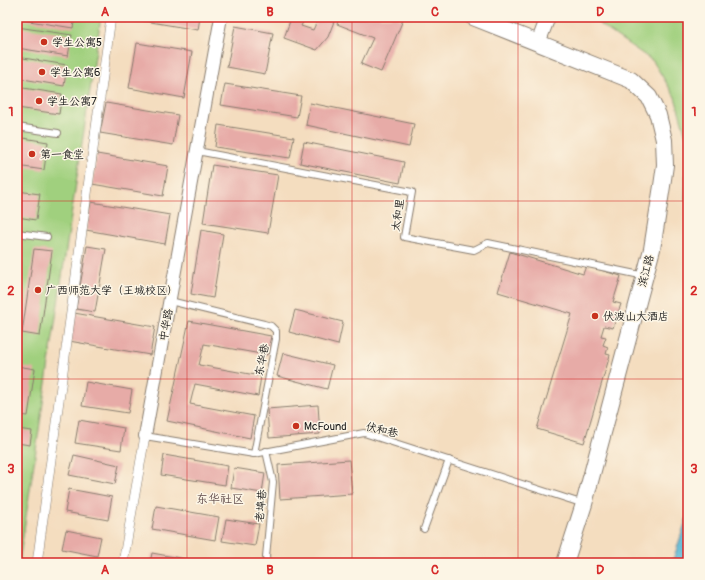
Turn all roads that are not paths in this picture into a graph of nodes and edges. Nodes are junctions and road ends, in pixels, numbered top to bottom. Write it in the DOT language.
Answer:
graph roads {
  1 [pos="111,17"];
  2 [pos="221,17"];
  3 [pos="472,17"];
  4 [pos="548,17"];
  5 [pos="538,44"];
  6 [pos="17,127"];
  7 [pos="58,133"];
  8 [pos="197,151"];
  9 [pos="17,233"];
  10 [pos="47,237"];
  11 [pos="645,276"];
  12 [pos="170,301"];
  13 [pos="145,436"];
  14 [pos="266,451"];
  15 [pos="254,454"];
  16 [pos="449,460"];
  17 [pos="584,504"];
  18 [pos="424,529"];
  19 [pos="37,563"];
  20 [pos="123,563"];
  21 [pos="267,563"];
  22 [pos="565,563"];
  1 -- 19 [label="street"];
  2 -- 8 [label="street, 中华路"];
  3 -- 5 [label="main road, 滨江路"];
  4 -- 5 [label="street"];
  5 -- 11 [label="main road, 滨江路"];
  6 -- 7 [label="lane"];
  8 -- 11 [label="lane, 太和里"];
  8 -- 12 [label="street, 中华路"];
  9 -- 10 [label="lane"];
  11 -- 17 [label="main road, 滨江路"];
  12 -- 13 [label="street, 中华路"];
  12 -- 15 [label="lane, 东华巷"];
  13 -- 15 [label="lane, 伏和巷"];
  13 -- 20 [label="street, 中华路"];
  14 -- 15 [label="lane, 伏和巷"];
  14 -- 16 [label="lane, 伏和巷"];
  14 -- 21 [label="lane, 老埠巷"];
  16 -- 17 [label="lane, 伏和巷"];
  16 -- 18 [label="lane"];
  17 -- 22 [label="main road, 滨江路"];
}
